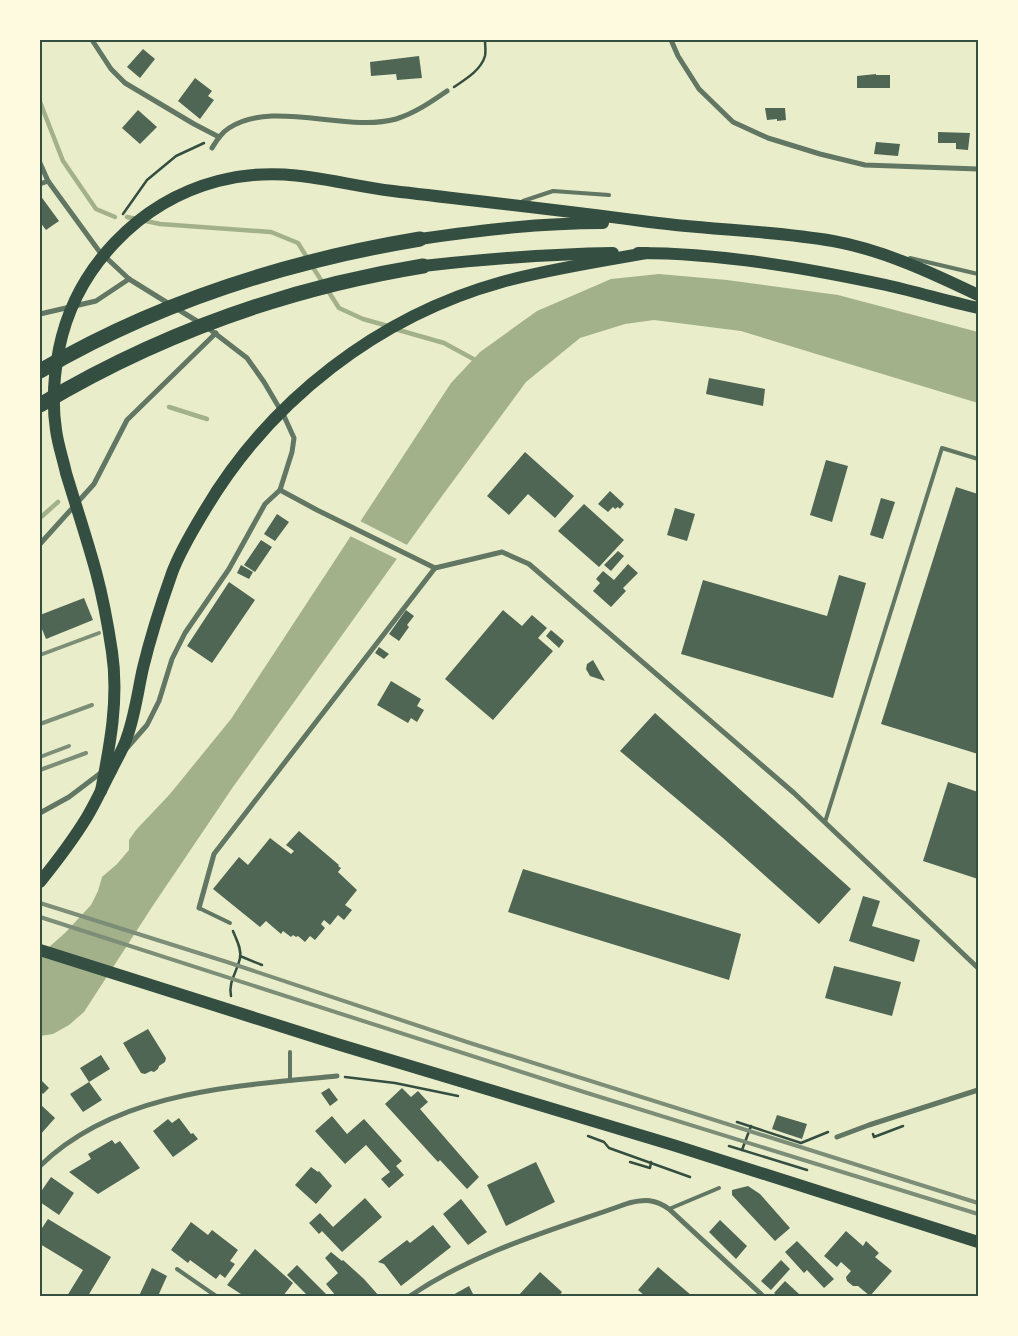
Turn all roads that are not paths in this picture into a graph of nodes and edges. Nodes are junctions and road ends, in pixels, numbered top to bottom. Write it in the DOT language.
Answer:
graph roads {
  1 [pos="92,40"];
  2 [pos="671,40"];
  3 [pos="447,91"];
  4 [pos="219,137"];
  5 [pos="212,148"];
  6 [pos="40,163"];
  7 [pos="978,169"];
  8 [pos="48,181"];
  9 [pos="40,184"];
  10 [pos="609,195"];
  11 [pos="514,204"];
  12 [pos="651,222"];
  13 [pos="420,239"];
  14 [pos="834,241"];
  15 [pos="646,253"];
  16 [pos="423,266"];
  17 [pos="978,274"];
  18 [pos="129,279"];
  19 [pos="978,295"];
  20 [pos="978,308"];
  21 [pos="40,314"];
  22 [pos="216,333"];
  23 [pos="40,371"];
  24 [pos="40,405"];
  25 [pos="978,459"];
  26 [pos="280,490"];
  27 [pos="40,544"];
  28 [pos="435,568"];
  29 [pos="101,791"];
  30 [pos="40,813"];
  31 [pos="825,822"];
  32 [pos="40,882"];
  33 [pos="200,908"];
  34 [pos="230,923"];
  35 [pos="40,950"];
  36 [pos="978,968"];
  37 [pos="290,1052"];
  38 [pos="337,1076"];
  39 [pos="290,1081"];
  40 [pos="978,1090"];
  41 [pos="837,1137"];
  42 [pos="40,1166"];
  43 [pos="719,1188"];
  44 [pos="669,1208"];
  45 [pos="978,1242"];
  46 [pos="177,1269"];
  47 [pos="216,1296"];
  48 [pos="410,1296"];
  49 [pos="763,1296"];
  1 -- 4 [label="street"];
  2 -- 7 [label="street"];
  3 -- 4 [label="street"];
  4 -- 5 [label="street"];
  6 -- 8 [label="street"];
  8 -- 9 [label="street"];
  8 -- 18 [label="street"];
  10 -- 11 [label="lane"];
  11 -- 12 [label="main road"];
  11 -- 29 [label="main road"];
  12 -- 13 [label="main road"];
  12 -- 14 [label="main road"];
  13 -- 23 [label="highway"];
  14 -- 17 [label="lane"];
  14 -- 19 [label="main road"];
  15 -- 16 [label="main road"];
  15 -- 20 [label="main road"];
  15 -- 29 [label="main road"];
  16 -- 24 [label="highway"];
  18 -- 21 [label="street"];
  18 -- 22 [label="street"];
  22 -- 26 [label="street"];
  22 -- 27 [label="street"];
  25 -- 31 [label="lane"];
  26 -- 28 [label="street"];
  26 -- 30 [label="street"];
  28 -- 31 [label="street"];
  28 -- 33 [label="street"];
  29 -- 32 [label="main road"];
  31 -- 36 [label="street"];
  33 -- 34 [label="lane"];
  35 -- 45 [label="main road"];
  37 -- 39 [label="lane"];
  38 -- 39 [label="street"];
  39 -- 42 [label="street"];
  40 -- 41 [label="street"];
  43 -- 44 [label="lane"];
  44 -- 48 [label="street"];
  44 -- 49 [label="street"];
  46 -- 47 [label="lane"];
}
